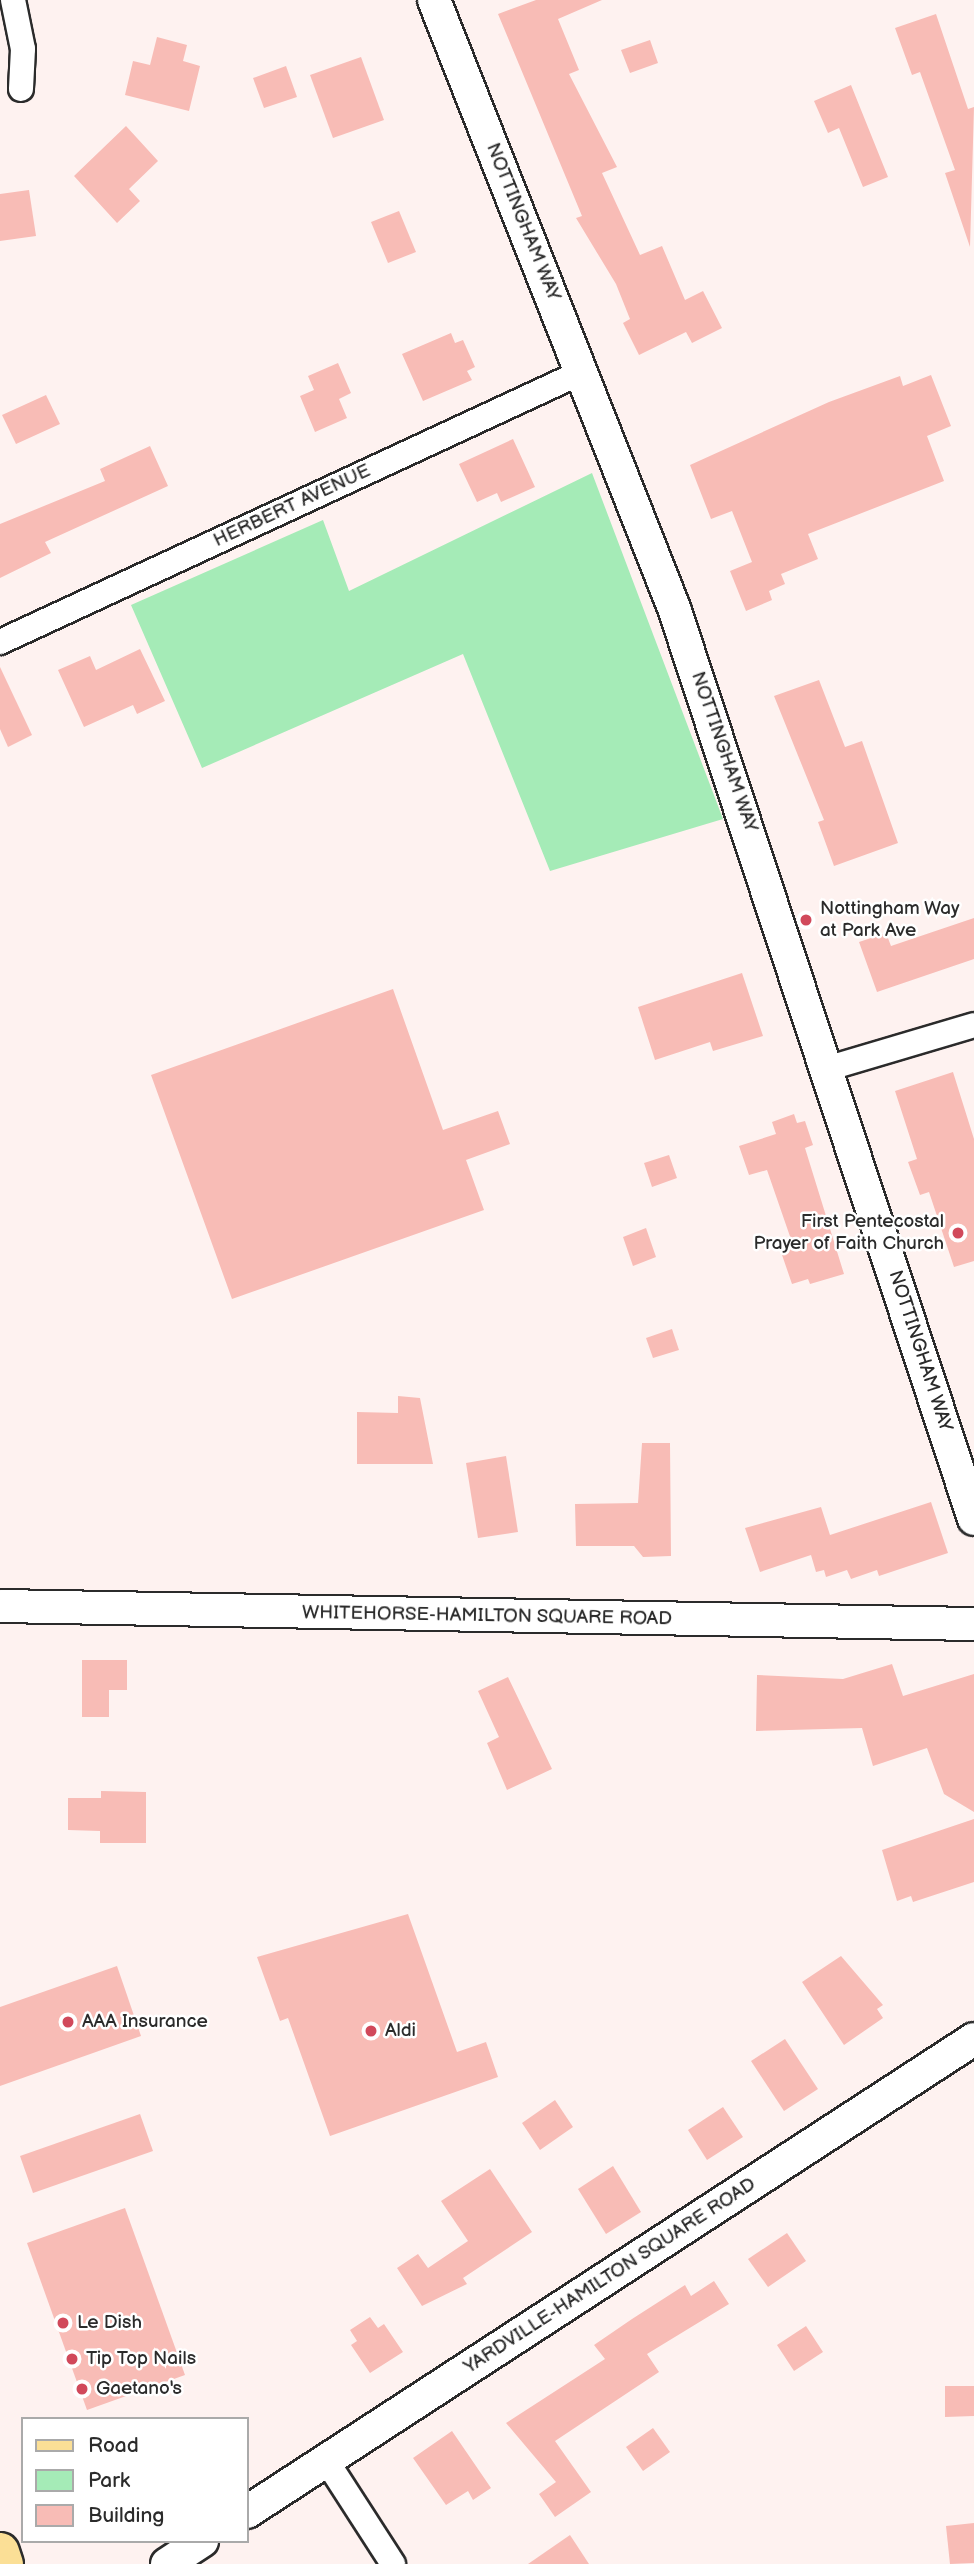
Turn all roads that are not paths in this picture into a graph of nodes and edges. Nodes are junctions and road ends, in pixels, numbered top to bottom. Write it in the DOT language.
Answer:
graph roads {
  1 [pos="13,0"];
  2 [pos="434,0"];
  3 [pos="21,89"];
  4 [pos="583,371"];
  5 [pos="0,642"];
  6 [pos="974,1025"];
  7 [pos="829,1068"];
  8 [pos="974,1519"];
  9 [pos="0,1605"];
  10 [pos="974,1624"];
  11 [pos="974,2039"];
  12 [pos="326,2460"];
  13 [pos="248,2511"];
  14 [pos="199,2543"];
  15 [pos="0,2552"];
  16 [pos="4,2564"];
  17 [pos="167,2564"];
  18 [pos="393,2564"];
  1 -- 3 [label="street"];
  2 -- 4 [label="street, NOTTINGHAM WAY"];
  4 -- 5 [label="street, HERBERT AVENUE"];
  4 -- 7 [label="street, NOTTINGHAM WAY"];
  6 -- 7 [label="street"];
  7 -- 8 [label="street, NOTTINGHAM WAY"];
  9 -- 10 [label="street, WHITEHORSE-HAMILTON SQUARE ROAD"];
  11 -- 12 [label="street, YARDVILLE-HAMILTON SQUARE ROAD"];
  12 -- 13 [label="street, YARDVILLE-HAMILTON SQUARE ROAD"];
  12 -- 18 [label="street"];
  14 -- 17 [label="street"];
  15 -- 16 [label="main road"];
}
